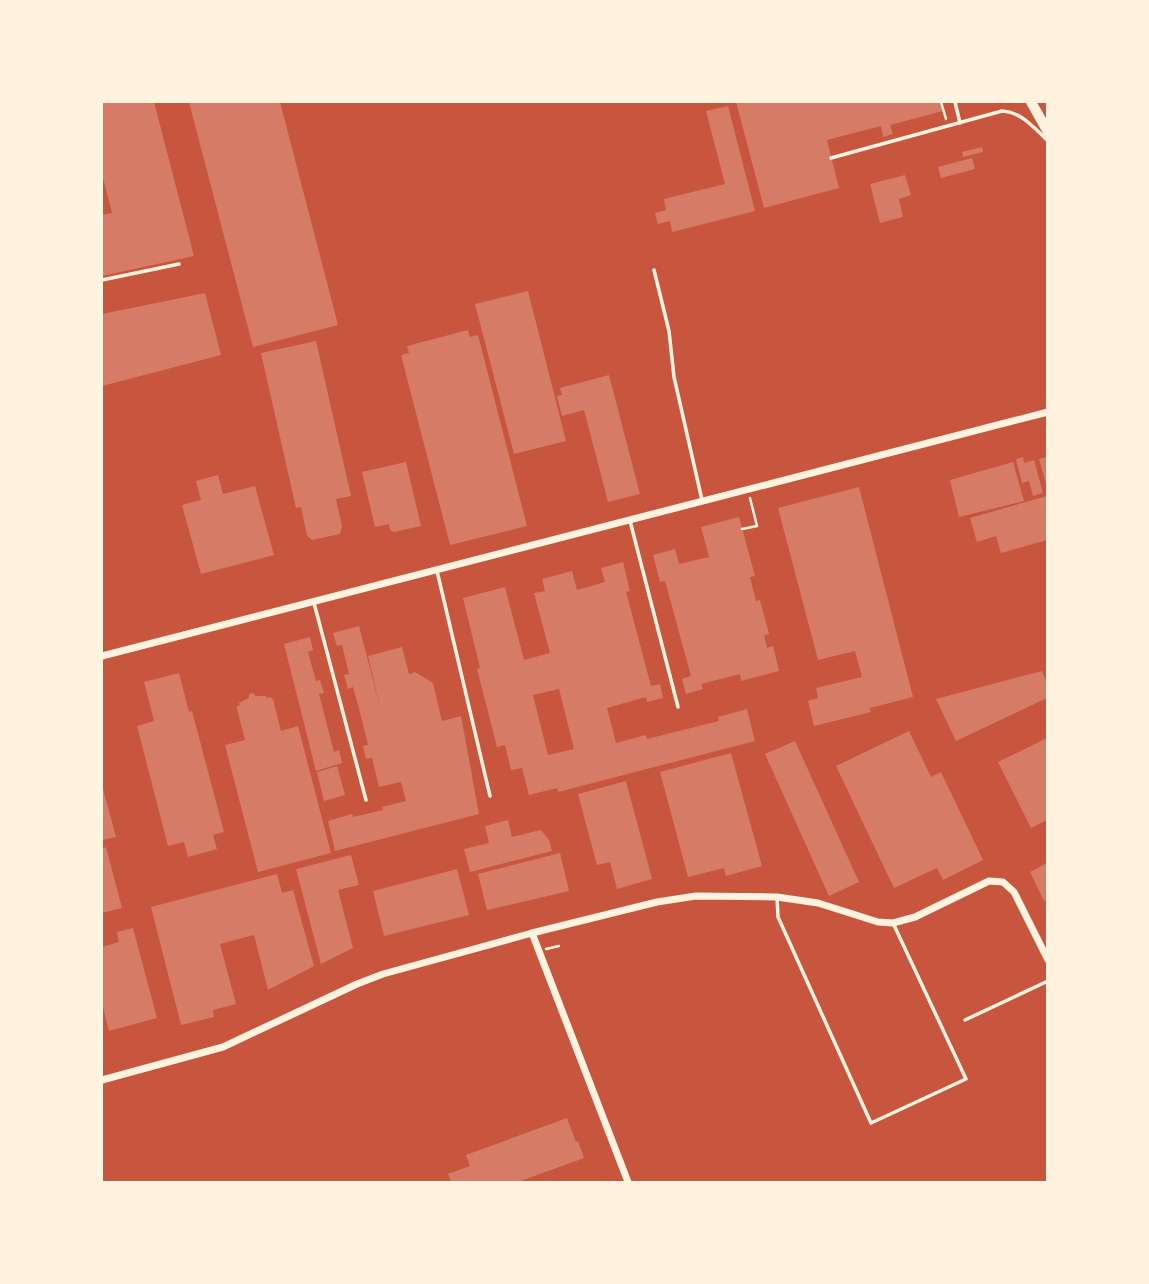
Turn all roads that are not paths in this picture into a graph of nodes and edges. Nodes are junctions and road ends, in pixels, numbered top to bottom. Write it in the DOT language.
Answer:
graph roads {
  1 [pos="955,102"];
  2 [pos="1031,102"];
  3 [pos="960,123"];
  4 [pos="1048,132"];
  5 [pos="1048,141"];
  6 [pos="834,157"];
  7 [pos="179,264"];
  8 [pos="654,270"];
  9 [pos="102,280"];
  10 [pos="1048,412"];
  11 [pos="702,500"];
  12 [pos="629,519"];
  13 [pos="436,569"];
  14 [pos="313,601"];
  15 [pos="102,656"];
  16 [pos="678,707"];
  17 [pos="490,796"];
  18 [pos="366,800"];
  19 [pos="777,897"];
  20 [pos="893,923"];
  21 [pos="532,933"];
  22 [pos="1048,960"];
  23 [pos="1048,981"];
  24 [pos="965,1020"];
  25 [pos="102,1080"];
  26 [pos="628,1182"];
  1 -- 3 [label="lane"];
  2 -- 4 [label="main road"];
  3 -- 5 [label="lane"];
  3 -- 6 [label="lane"];
  7 -- 9 [label="lane"];
  8 -- 11 [label="lane"];
  10 -- 11 [label="street"];
  11 -- 12 [label="street"];
  12 -- 13 [label="street"];
  12 -- 16 [label="lane"];
  13 -- 14 [label="street"];
  13 -- 17 [label="lane"];
  14 -- 15 [label="street"];
  14 -- 18 [label="lane"];
  19 -- 20 [label="street"];
  19 -- 20 [label="lane"];
  19 -- 21 [label="street"];
  20 -- 22 [label="street"];
  21 -- 25 [label="street"];
  21 -- 26 [label="street"];
  23 -- 24 [label="lane"];
}
